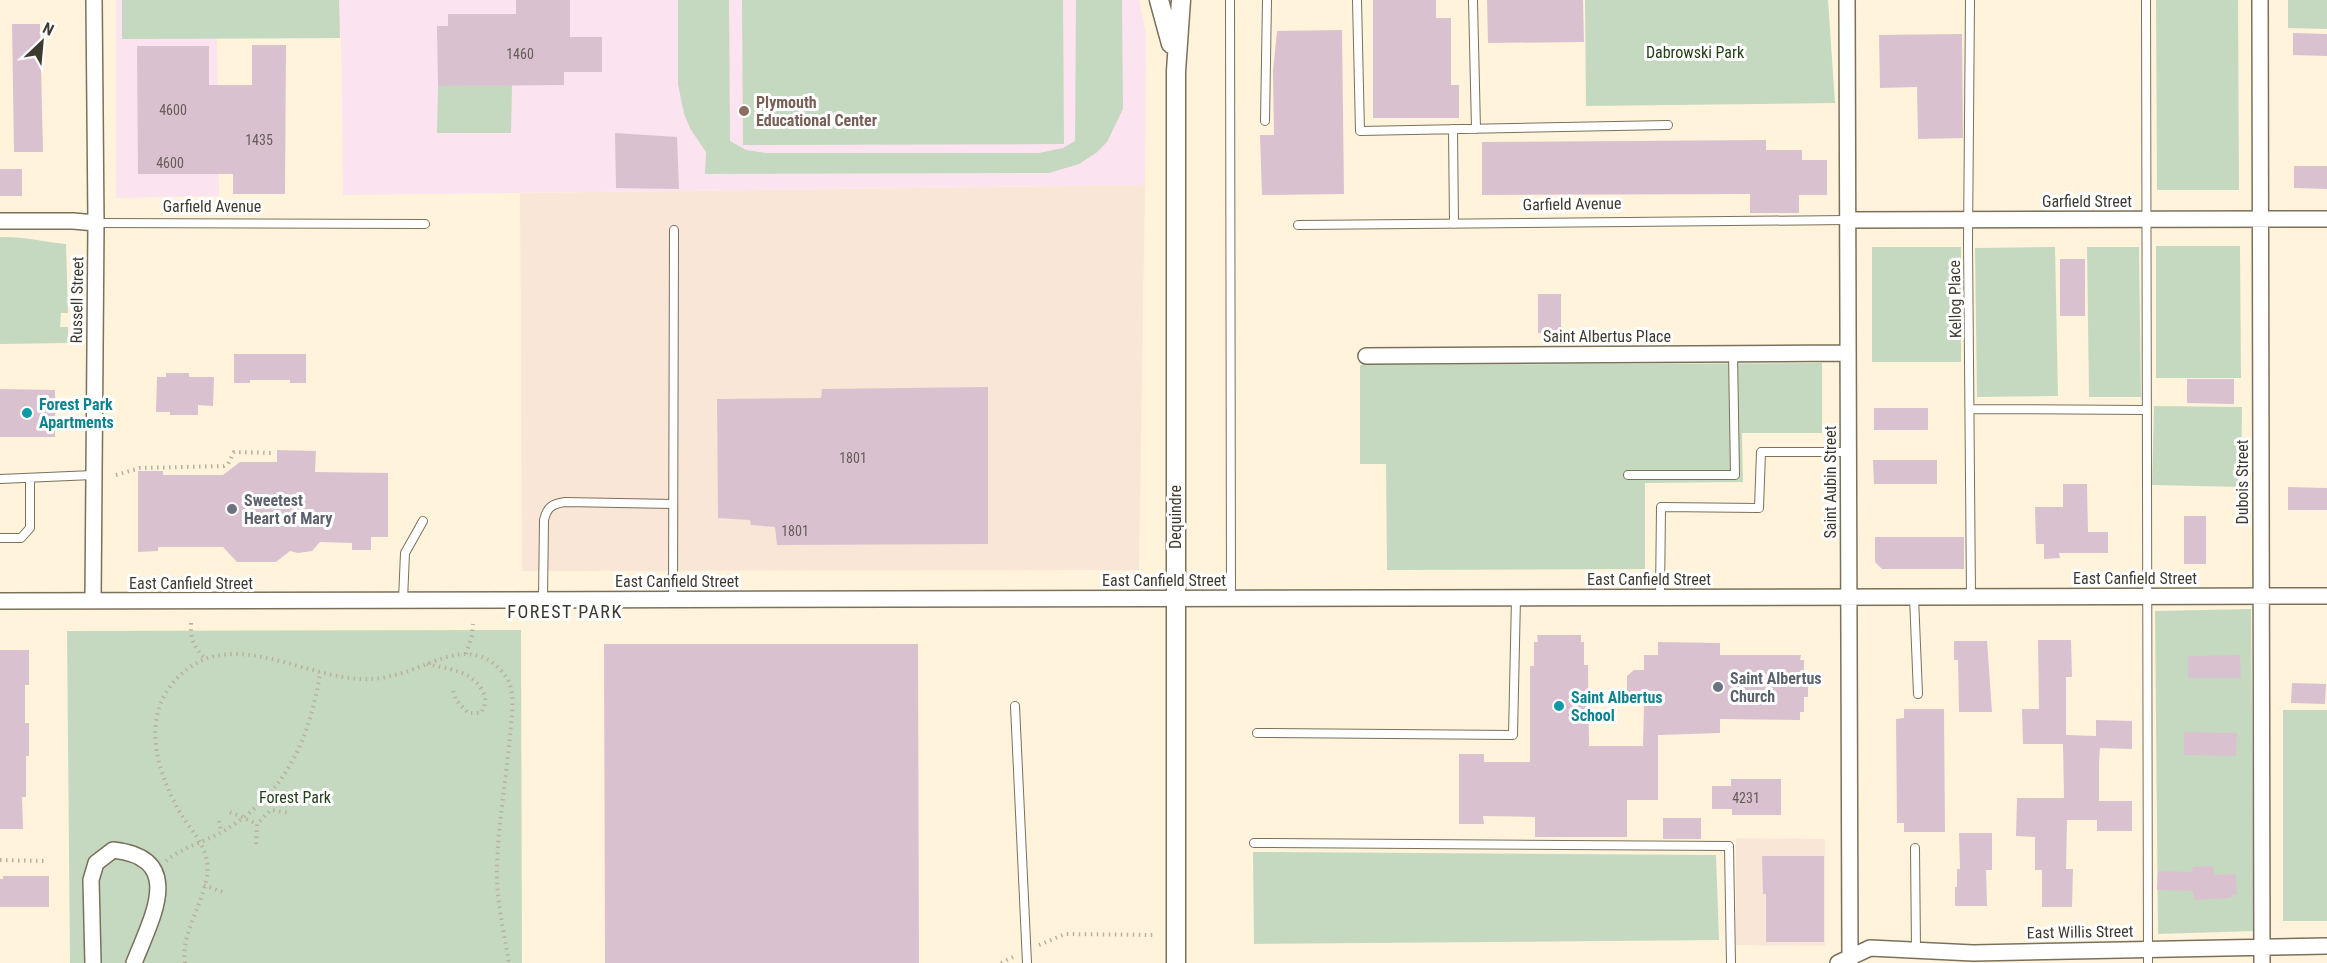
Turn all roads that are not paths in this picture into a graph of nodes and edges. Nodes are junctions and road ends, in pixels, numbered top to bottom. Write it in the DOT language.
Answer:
graph roads {
  1 [pos="94,0"];
  2 [pos="1159,0"];
  3 [pos="1181,0"];
  4 [pos="1230,0"];
  5 [pos="1267,0"];
  6 [pos="1357,0"];
  7 [pos="1473,0"];
  8 [pos="1847,0"];
  9 [pos="1970,0"];
  10 [pos="2146,0"];
  11 [pos="2260,0"];
  12 [pos="1176,71"];
  13 [pos="1265,121"];
  14 [pos="1668,125"];
  15 [pos="1453,129"];
  16 [pos="1476,129"];
  17 [pos="1968,219"];
  18 [pos="2145,219"];
  19 [pos="2259,219"];
  20 [pos="2327,219"];
  21 [pos="1847,220"];
  22 [pos="0,221"];
  23 [pos="96,224"];
  24 [pos="425,224"];
  25 [pos="1454,224"];
  26 [pos="1298,225"];
  27 [pos="674,230"];
  28 [pos="1732,353"];
  29 [pos="1847,353"];
  30 [pos="1366,356"];
  31 [pos="1970,409"];
  32 [pos="2147,410"];
  33 [pos="1848,452"];
  34 [pos="93,475"];
  35 [pos="1628,475"];
  36 [pos="0,478"];
  37 [pos="30,478"];
  38 [pos="674,504"];
  39 [pos="423,521"];
  40 [pos="0,538"];
  41 [pos="2148,596"];
  42 [pos="2261,596"];
  43 [pos="2327,596"];
  44 [pos="1660,597"];
  45 [pos="1848,597"];
  46 [pos="1914,597"];
  47 [pos="1971,597"];
  48 [pos="1175,598"];
  49 [pos="1232,598"];
  50 [pos="1516,598"];
  51 [pos="543,599"];
  52 [pos="673,599"];
  53 [pos="403,600"];
  54 [pos="0,601"];
  55 [pos="93,601"];
  56 [pos="1918,694"];
  57 [pos="1015,706"];
  58 [pos="1257,733"];
  59 [pos="1254,843"];
  60 [pos="1915,848"];
  61 [pos="2262,946"];
  62 [pos="2327,946"];
  63 [pos="1916,950"];
  64 [pos="2148,956"];
  65 [pos="1973,958"];
  66 [pos="1846,961"];
  67 [pos="93,963"];
  68 [pos="134,963"];
  69 [pos="1027,963"];
  70 [pos="1176,963"];
  71 [pos="1731,963"];
  72 [pos="2262,963"];
  1 -- 23 [label="street, Russell Street"];
  2 -- 12 [label="street, Dequindre"];
  3 -- 12 [label="street, Dequindre"];
  4 -- 49 [label="lane"];
  5 -- 13 [label="lane"];
  6 -- 15 [label="lane"];
  7 -- 16 [label="lane"];
  8 -- 21 [label="street, Saint Aubin Street"];
  9 -- 17 [label="lane, Kellog Place"];
  10 -- 18 [label="lane"];
  11 -- 19 [label="street, Dubois Street"];
  12 -- 48 [label="street, Dequindre"];
  14 -- 16 [label="lane"];
  15 -- 16 [label="lane"];
  15 -- 25 [label="lane"];
  17 -- 18 [label="street, Garfield Street"];
  17 -- 21 [label="street, Garfield Street"];
  17 -- 31 [label="lane, Kellog Place"];
  18 -- 19 [label="street, Garfield Street"];
  18 -- 32 [label="lane"];
  19 -- 20 [label="street, Garfield Street"];
  19 -- 42 [label="street, Dubois Street"];
  21 -- 25 [label="lane, Garfield Avenue"];
  21 -- 29 [label="street, Saint Aubin Street"];
  22 -- 23 [label="street, Garfield Avenue"];
  23 -- 24 [label="lane, Garfield Avenue"];
  23 -- 34 [label="street, Russell Street"];
  25 -- 26 [label="lane, Garfield Avenue"];
  27 -- 38 [label="lane"];
  28 -- 29 [label="street, Saint Albertus Place"];
  28 -- 30 [label="street, Saint Albertus Place"];
  28 -- 35 [label="lane"];
  29 -- 33 [label="street, Saint Aubin Street"];
  31 -- 32 [label="lane"];
  31 -- 47 [label="lane, Kellog Place"];
  32 -- 41 [label="lane"];
  33 -- 44 [label="lane"];
  33 -- 45 [label="street, Saint Aubin Street"];
  34 -- 37 [label="lane"];
  34 -- 55 [label="street, Russell Street"];
  36 -- 37 [label="lane"];
  37 -- 40 [label="lane"];
  38 -- 51 [label="lane"];
  38 -- 52 [label="lane"];
  39 -- 53 [label="lane"];
  41 -- 42 [label="street, East Canfield Street"];
  41 -- 47 [label="street, East Canfield Street"];
  41 -- 64 [label="lane"];
  42 -- 43 [label="street, East Canfield Street"];
  42 -- 61 [label="street, Dubois Street"];
  44 -- 45 [label="street, East Canfield Street"];
  44 -- 50 [label="street, East Canfield Street"];
  45 -- 46 [label="street, East Canfield Street"];
  45 -- 66 [label="street, Saint Aubin Street"];
  46 -- 47 [label="street, East Canfield Street"];
  46 -- 56 [label="lane"];
  48 -- 49 [label="street, East Canfield Street"];
  48 -- 52 [label="street, East Canfield Street"];
  48 -- 70 [label="street, Dequindre"];
  49 -- 50 [label="street, East Canfield Street"];
  50 -- 58 [label="lane"];
  51 -- 52 [label="street, East Canfield Street"];
  51 -- 53 [label="street, East Canfield Street"];
  53 -- 55 [label="street, East Canfield Street"];
  54 -- 55 [label="street, East Canfield Street"];
  57 -- 69 [label="lane"];
  59 -- 71 [label="lane"];
  60 -- 63 [label="lane"];
  61 -- 62 [label="street, East Willis Street"];
  61 -- 64 [label="street, East Willis Street"];
  61 -- 72 [label="street, Dubois Street"];
  63 -- 65 [label="street, East Willis Street"];
  63 -- 66 [label="street, East Willis Street"];
  64 -- 65 [label="street, East Willis Street"];
  67 -- 68 [label="street"];
}
